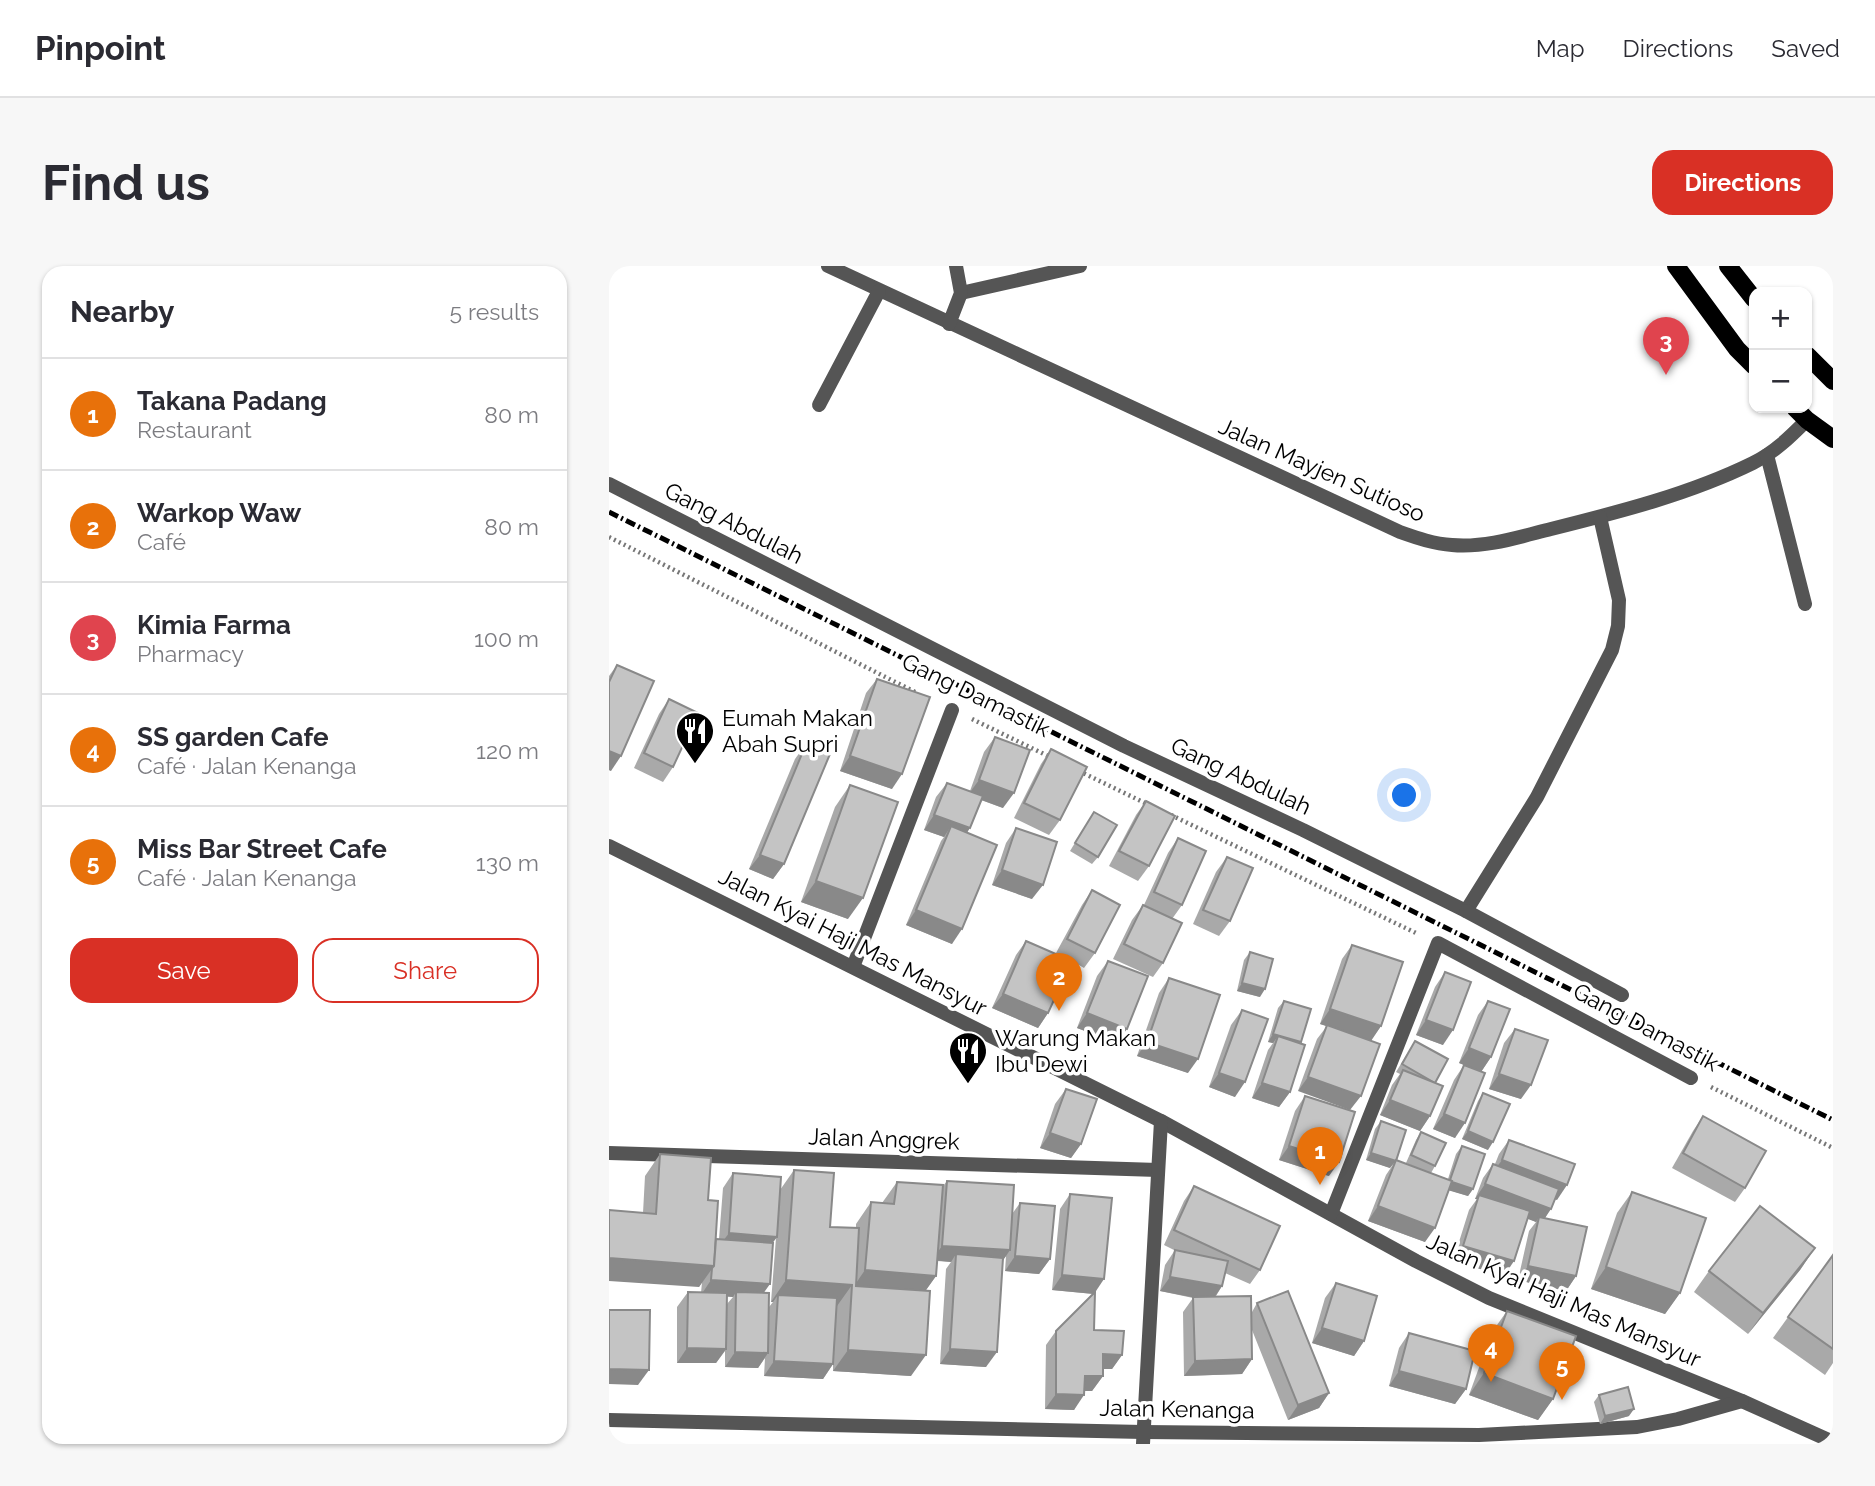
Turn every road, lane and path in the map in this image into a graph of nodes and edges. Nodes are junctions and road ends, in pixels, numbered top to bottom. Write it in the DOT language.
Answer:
graph roads {
  1 [pos="828,266"];
  2 [pos="956,266"];
  3 [pos="1080,266"];
  4 [pos="1676,266"];
  5 [pos="1728,266"];
  6 [pos="879,291"];
  7 [pos="961,293"];
  8 [pos="1749,293"];
  9 [pos="949,324"];
  10 [pos="1812,360"];
  11 [pos="1749,361"];
  12 [pos="1833,381"];
  13 [pos="819,405"];
  14 [pos="1801,414"];
  15 [pos="1833,439"];
  16 [pos="1767,455"];
  17 [pos="609,484"];
  18 [pos="1599,517"];
  19 [pos="609,537"];
  20 [pos="1805,604"];
  21 [pos="952,710"];
  22 [pos="1051,757"];
  23 [pos="1075,769"];
  24 [pos="1149,805"];
  25 [pos="1161,811"];
  26 [pos="609,846"];
  27 [pos="1466,911"];
  28 [pos="1438,943"];
  29 [pos="853,967"];
  30 [pos="1622,995"];
  31 [pos="1691,1078"];
  32 [pos="1161,1121"];
  33 [pos="1833,1148"];
  34 [pos="609,1153"];
  35 [pos="1158,1170"];
  36 [pos="1331,1214"];
  37 [pos="1742,1401"];
  38 [pos="609,1420"];
  39 [pos="1143,1438"];
  40 [pos="1833,1442"];
  1 -- 6 [label="street, Jalan Mayjen Sutioso"];
  2 -- 7 [label="street"];
  3 -- 7 [label="street"];
  4 -- 11 [label="main road"];
  5 -- 8 [label="main road"];
  6 -- 9 [label="street, Jalan Mayjen Sutioso"];
  6 -- 13 [label="street"];
  7 -- 9 [label="street"];
  9 -- 18 [label="street, Jalan Mayjen Sutioso"];
  10 -- 12 [label="main road"];
  14 -- 15 [label="main road"];
  14 -- 16 [label="street, Jalan Mayjen Sutioso"];
  16 -- 18 [label="street, Jalan Mayjen Sutioso"];
  16 -- 20 [label="street"];
  17 -- 27 [label="street, Gang Abdulah"];
  18 -- 27 [label="street"];
  19 -- 21 [label="path, Gang Damastik"];
  21 -- 22 [label="path, Gang Damastik"];
  21 -- 29 [label="street"];
  23 -- 24 [label="path"];
  25 -- 28 [label="path"];
  26 -- 29 [label="street, Jalan Kyai Haji Mas Mansyur"];
  27 -- 30 [label="street, Gang Abdulah"];
  28 -- 31 [label="street, Gang Damastik"];
  28 -- 36 [label="street"];
  29 -- 32 [label="street, Jalan Kyai Haji Mas Mansyur"];
  31 -- 33 [label="path, Gang Damastik"];
  32 -- 35 [label="street"];
  32 -- 36 [label="street, Jalan Kyai Haji Mas Mansyur"];
  34 -- 35 [label="street, Jalan Anggrek"];
  35 -- 39 [label="street"];
  36 -- 37 [label="street, Jalan Kyai Haji Mas Mansyur"];
  37 -- 39 [label="street, Jalan Kenanga"];
  37 -- 40 [label="street, Jalan Kyai Haji Mas Mansyur"];
  38 -- 39 [label="street, Jalan Kenanga"];
}
